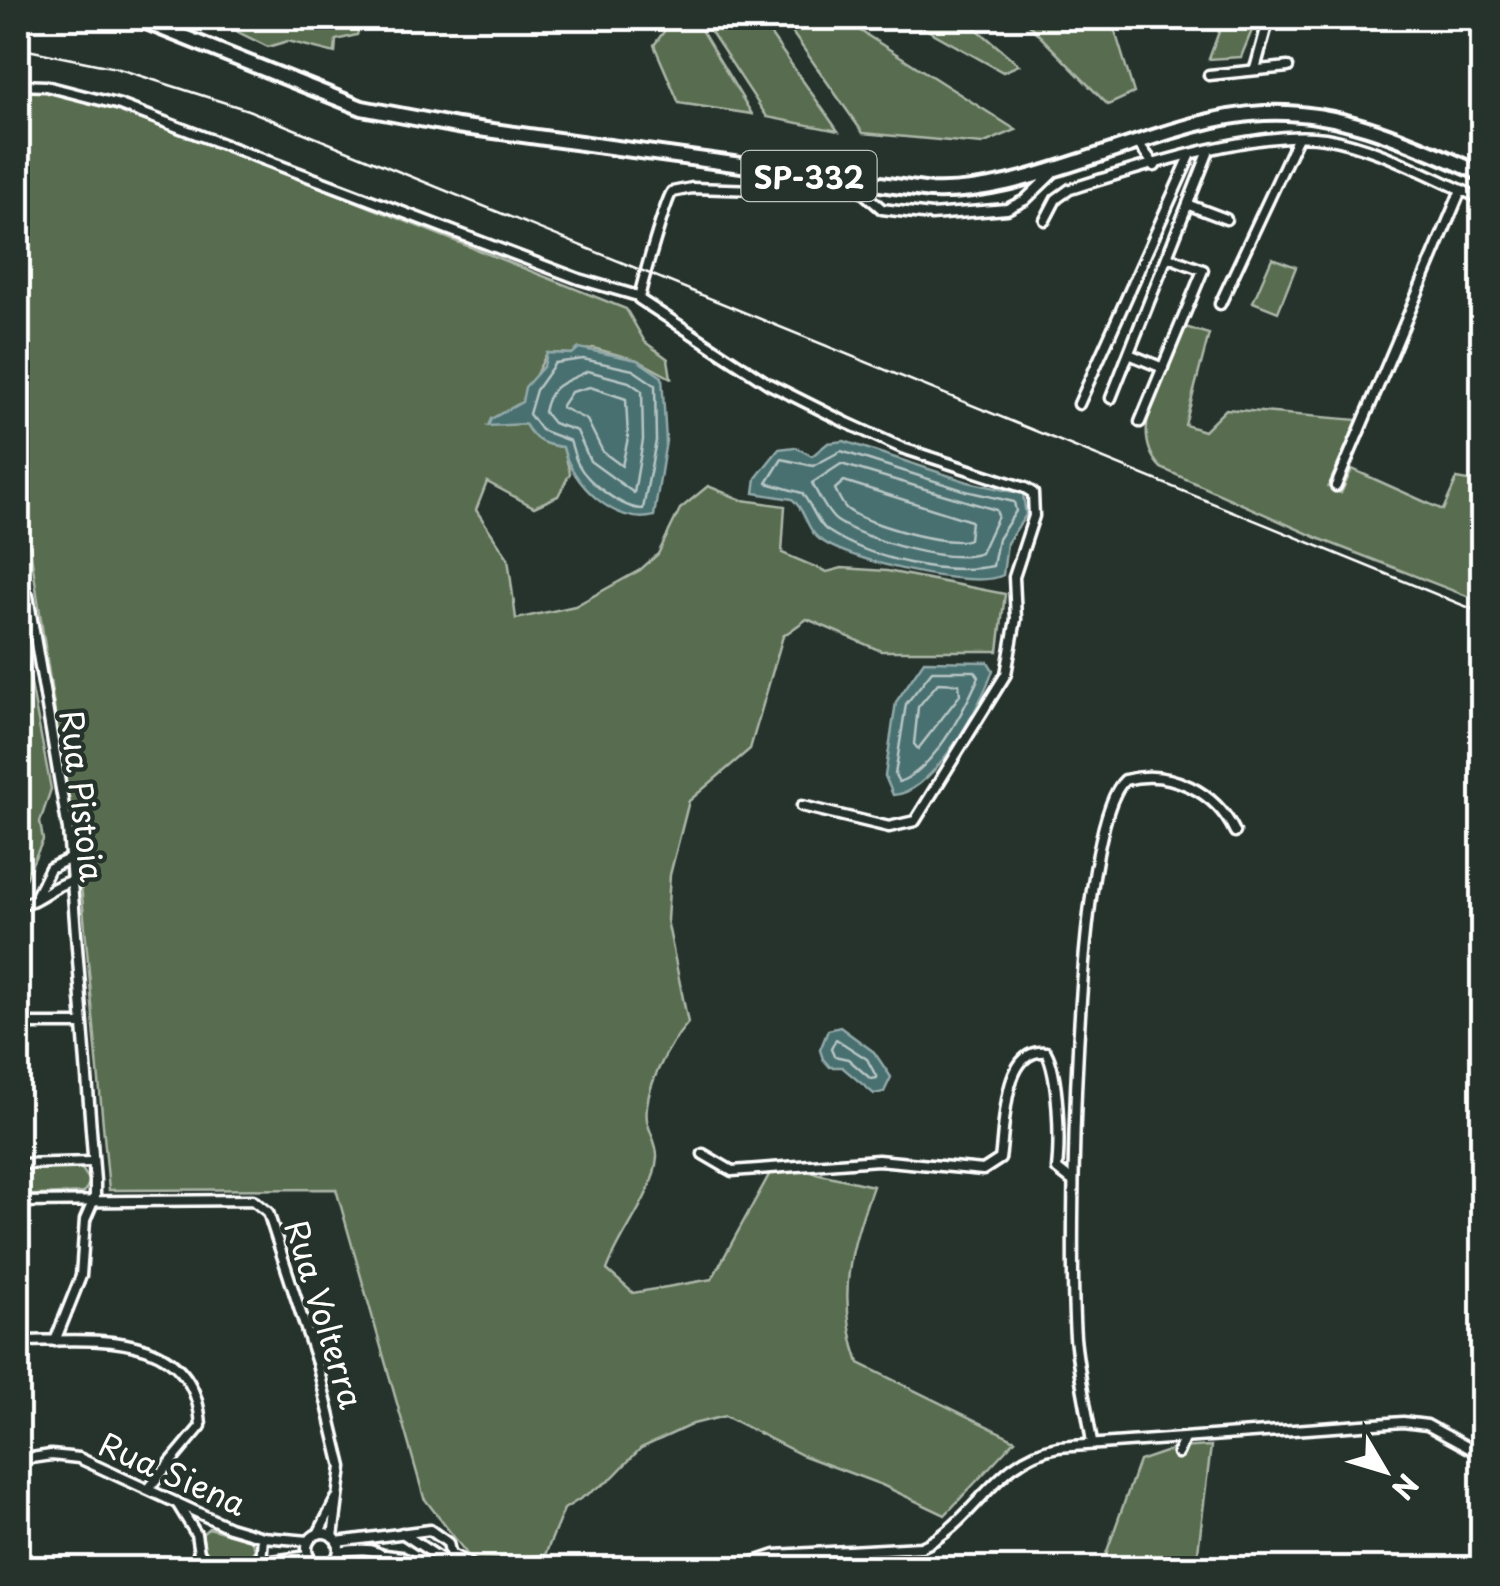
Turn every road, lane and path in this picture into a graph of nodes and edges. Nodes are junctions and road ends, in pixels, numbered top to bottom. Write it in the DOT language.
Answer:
graph roads {
  1 [pos="136,18"];
  2 [pos="1269,18"];
  3 [pos="1288,66"];
  4 [pos="1255,68"];
  5 [pos="1209,75"];
  6 [pos="18,86"];
  7 [pos="1298,136"];
  8 [pos="1138,144"];
  9 [pos="1208,153"];
  10 [pos="1190,156"];
  11 [pos="1155,166"];
  12 [pos="1056,171"];
  13 [pos="1482,174"];
  14 [pos="800,175"];
  15 [pos="851,182"];
  16 [pos="1461,190"];
  17 [pos="1482,199"];
  18 [pos="1190,205"];
  19 [pos="1045,220"];
  20 [pos="1226,220"];
  21 [pos="1168,256"];
  22 [pos="638,296"];
  23 [pos="1220,304"];
  24 [pos="1129,354"];
  25 [pos="1163,368"];
  26 [pos="1111,398"];
  27 [pos="1079,404"];
  28 [pos="1140,422"];
  29 [pos="1336,486"];
  30 [pos="18,579"];
  31 [pos="802,806"];
  32 [pos="1235,832"];
  33 [pos="69,859"];
  34 [pos="70,881"];
  35 [pos="36,898"];
  36 [pos="18,904"];
  37 [pos="18,1024"];
  38 [pos="80,1024"];
  39 [pos="703,1154"];
  40 [pos="92,1162"];
  41 [pos="18,1164"];
  42 [pos="1071,1180"];
  43 [pos="18,1202"];
  44 [pos="92,1203"];
  45 [pos="55,1341"];
  46 [pos="18,1342"];
  47 [pos="1184,1438"];
  48 [pos="1092,1442"];
  49 [pos="1178,1452"];
  50 [pos="1482,1455"];
  51 [pos="18,1460"];
  52 [pos="149,1488"];
  53 [pos="341,1490"];
  54 [pos="176,1504"];
  55 [pos="215,1521"];
  56 [pos="402,1532"];
  57 [pos="196,1534"];
  58 [pos="318,1534"];
  59 [pos="263,1537"];
  60 [pos="309,1541"];
  61 [pos="336,1552"];
  62 [pos="198,1553"];
  63 [pos="452,1555"];
  64 [pos="308,1556"];
  65 [pos="385,1556"];
  66 [pos="261,1562"];
  67 [pos="323,1567"];
  68 [pos="190,1568"];
  69 [pos="220,1568"];
  70 [pos="394,1568"];
  71 [pos="421,1568"];
  72 [pos="454,1568"];
  73 [pos="476,1568"];
  74 [pos="736,1568"];
  1 -- 14 [label="main road, SP-332"];
  2 -- 4 [label="street"];
  3 -- 4 [label="street"];
  4 -- 5 [label="street"];
  6 -- 22 [label="street"];
  7 -- 9 [label="street"];
  7 -- 16 [label="street"];
  7 -- 23 [label="street"];
  8 -- 11 [label="street"];
  8 -- 12 [label="main road, SP-332"];
  8 -- 13 [label="main road, SP-332"];
  9 -- 10 [label="street"];
  9 -- 18 [label="street"];
  10 -- 11 [label="street"];
  10 -- 27 [label="street"];
  11 -- 19 [label="street"];
  12 -- 15 [label="main road, SP-332"];
  12 -- 15 [label="street"];
  14 -- 15 [label="main road, SP-332"];
  14 -- 22 [label="street"];
  16 -- 17 [label="street"];
  16 -- 29 [label="street"];
  18 -- 20 [label="street"];
  18 -- 21 [label="street"];
  21 -- 24 [label="street"];
  21 -- 25 [label="street"];
  22 -- 31 [label="street"];
  24 -- 25 [label="street"];
  24 -- 26 [label="street"];
  25 -- 28 [label="street"];
  30 -- 33 [label="street, Rua Pistoia"];
  32 -- 42 [label="street"];
  33 -- 34 [label="street, Rua Pistoia"];
  33 -- 35 [label="street"];
  34 -- 35 [label="street"];
  34 -- 38 [label="street, Rua Pistoia"];
  35 -- 36 [label="street"];
  37 -- 38 [label="street"];
  38 -- 40 [label="street, Rua Pistoia"];
  39 -- 42 [label="street"];
  40 -- 41 [label="street"];
  40 -- 44 [label="street, Rua Pistoia"];
  42 -- 48 [label="street"];
  43 -- 44 [label="street, Rua Volterra"];
  44 -- 45 [label="street, Rua Pistoia"];
  44 -- 53 [label="street, Rua Volterra"];
  45 -- 46 [label="street"];
  45 -- 52 [label="street"];
  47 -- 48 [label="street"];
  47 -- 49 [label="street"];
  47 -- 50 [label="street"];
  48 -- 74 [label="street"];
  51 -- 52 [label="street, Rua Siena"];
  52 -- 54 [label="street, Rua Siena"];
  53 -- 58 [label="street"];
  53 -- 61 [label="street, Rua Volterra"];
  54 -- 55 [label="street, Rua Siena"];
  54 -- 57 [label="street"];
  55 -- 57 [label="street"];
  55 -- 59 [label="street, Rua Siena"];
  56 -- 61 [label="street"];
  56 -- 63 [label="street"];
  56 -- 72 [label="street"];
  57 -- 62 [label="street"];
  58 -- 60 [label="street"];
  58 -- 61 [label="street"];
  59 -- 60 [label="street, Rua Siena"];
  59 -- 66 [label="street"];
  60 -- 64 [label="street"];
  61 -- 65 [label="street"];
  61 -- 67 [label="street"];
  62 -- 68 [label="street"];
  62 -- 69 [label="street"];
  63 -- 72 [label="street"];
  63 -- 73 [label="street"];
  64 -- 66 [label="street"];
  64 -- 67 [label="street"];
  65 -- 70 [label="street"];
  65 -- 71 [label="street"];
  66 -- 69 [label="street"];
}
